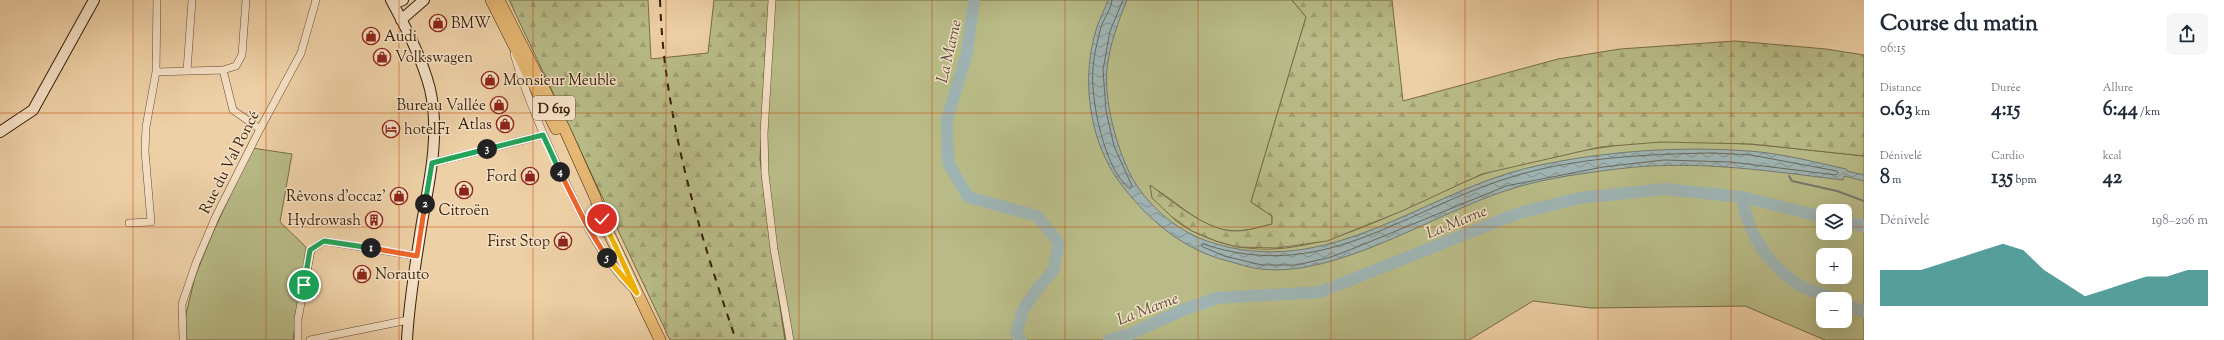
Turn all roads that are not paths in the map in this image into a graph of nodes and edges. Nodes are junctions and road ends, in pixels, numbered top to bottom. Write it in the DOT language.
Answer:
graph roads {
  1 [pos="94,0"];
  2 [pos="157,0"];
  3 [pos="192,0"];
  4 [pos="246,0"];
  5 [pos="316,0"];
  6 [pos="403,0"];
  7 [pos="424,0"];
  8 [pos="491,0"];
  9 [pos="499,0"];
  10 [pos="772,0"];
  11 [pos="392,2"];
  12 [pos="401,20"];
  13 [pos="508,35"];
  14 [pos="223,70"];
  15 [pos="187,71"];
  16 [pos="156,72"];
  17 [pos="260,129"];
  18 [pos="0,132"];
  19 [pos="543,135"];
  20 [pos="432,163"];
  21 [pos="602,219"];
  22 [pos="129,223"];
  23 [pos="417,256"];
  24 [pos="637,293"];
  25 [pos="408,320"];
  26 [pos="183,340"];
  27 [pos="298,340"];
  28 [pos="310,340"];
  29 [pos="407,340"];
  30 [pos="660,340"];
  31 [pos="790,340"];
  1 -- 18 [label="main road"];
  2 -- 16 [label="street"];
  3 -- 15 [label="street"];
  4 -- 14 [label="street"];
  5 -- 17 [label="street, Rue du Val Poncé"];
  6 -- 11 [label="main road"];
  7 -- 12 [label="main road"];
  8 -- 13 [label="main road, D 619"];
  9 -- 21 [label="main road, D 619"];
  10 -- 31 [label="street"];
  11 -- 12 [label="main road"];
  12 -- 20 [label="main road"];
  13 -- 19 [label="street"];
  13 -- 21 [label="main road, D 619"];
  14 -- 15 [label="street"];
  14 -- 17 [label="street"];
  15 -- 16 [label="street"];
  16 -- 22 [label="street"];
  17 -- 26 [label="street, Rue du Val Poncé"];
  19 -- 20 [label="street"];
  19 -- 24 [label="street"];
  20 -- 23 [label="main road"];
  21 -- 24 [label="main road, D 619"];
  23 -- 25 [label="main road"];
  23 -- 27 [label="street"];
  24 -- 30 [label="main road, D 619"];
  25 -- 28 [label="street"];
  25 -- 29 [label="main road"];
}
